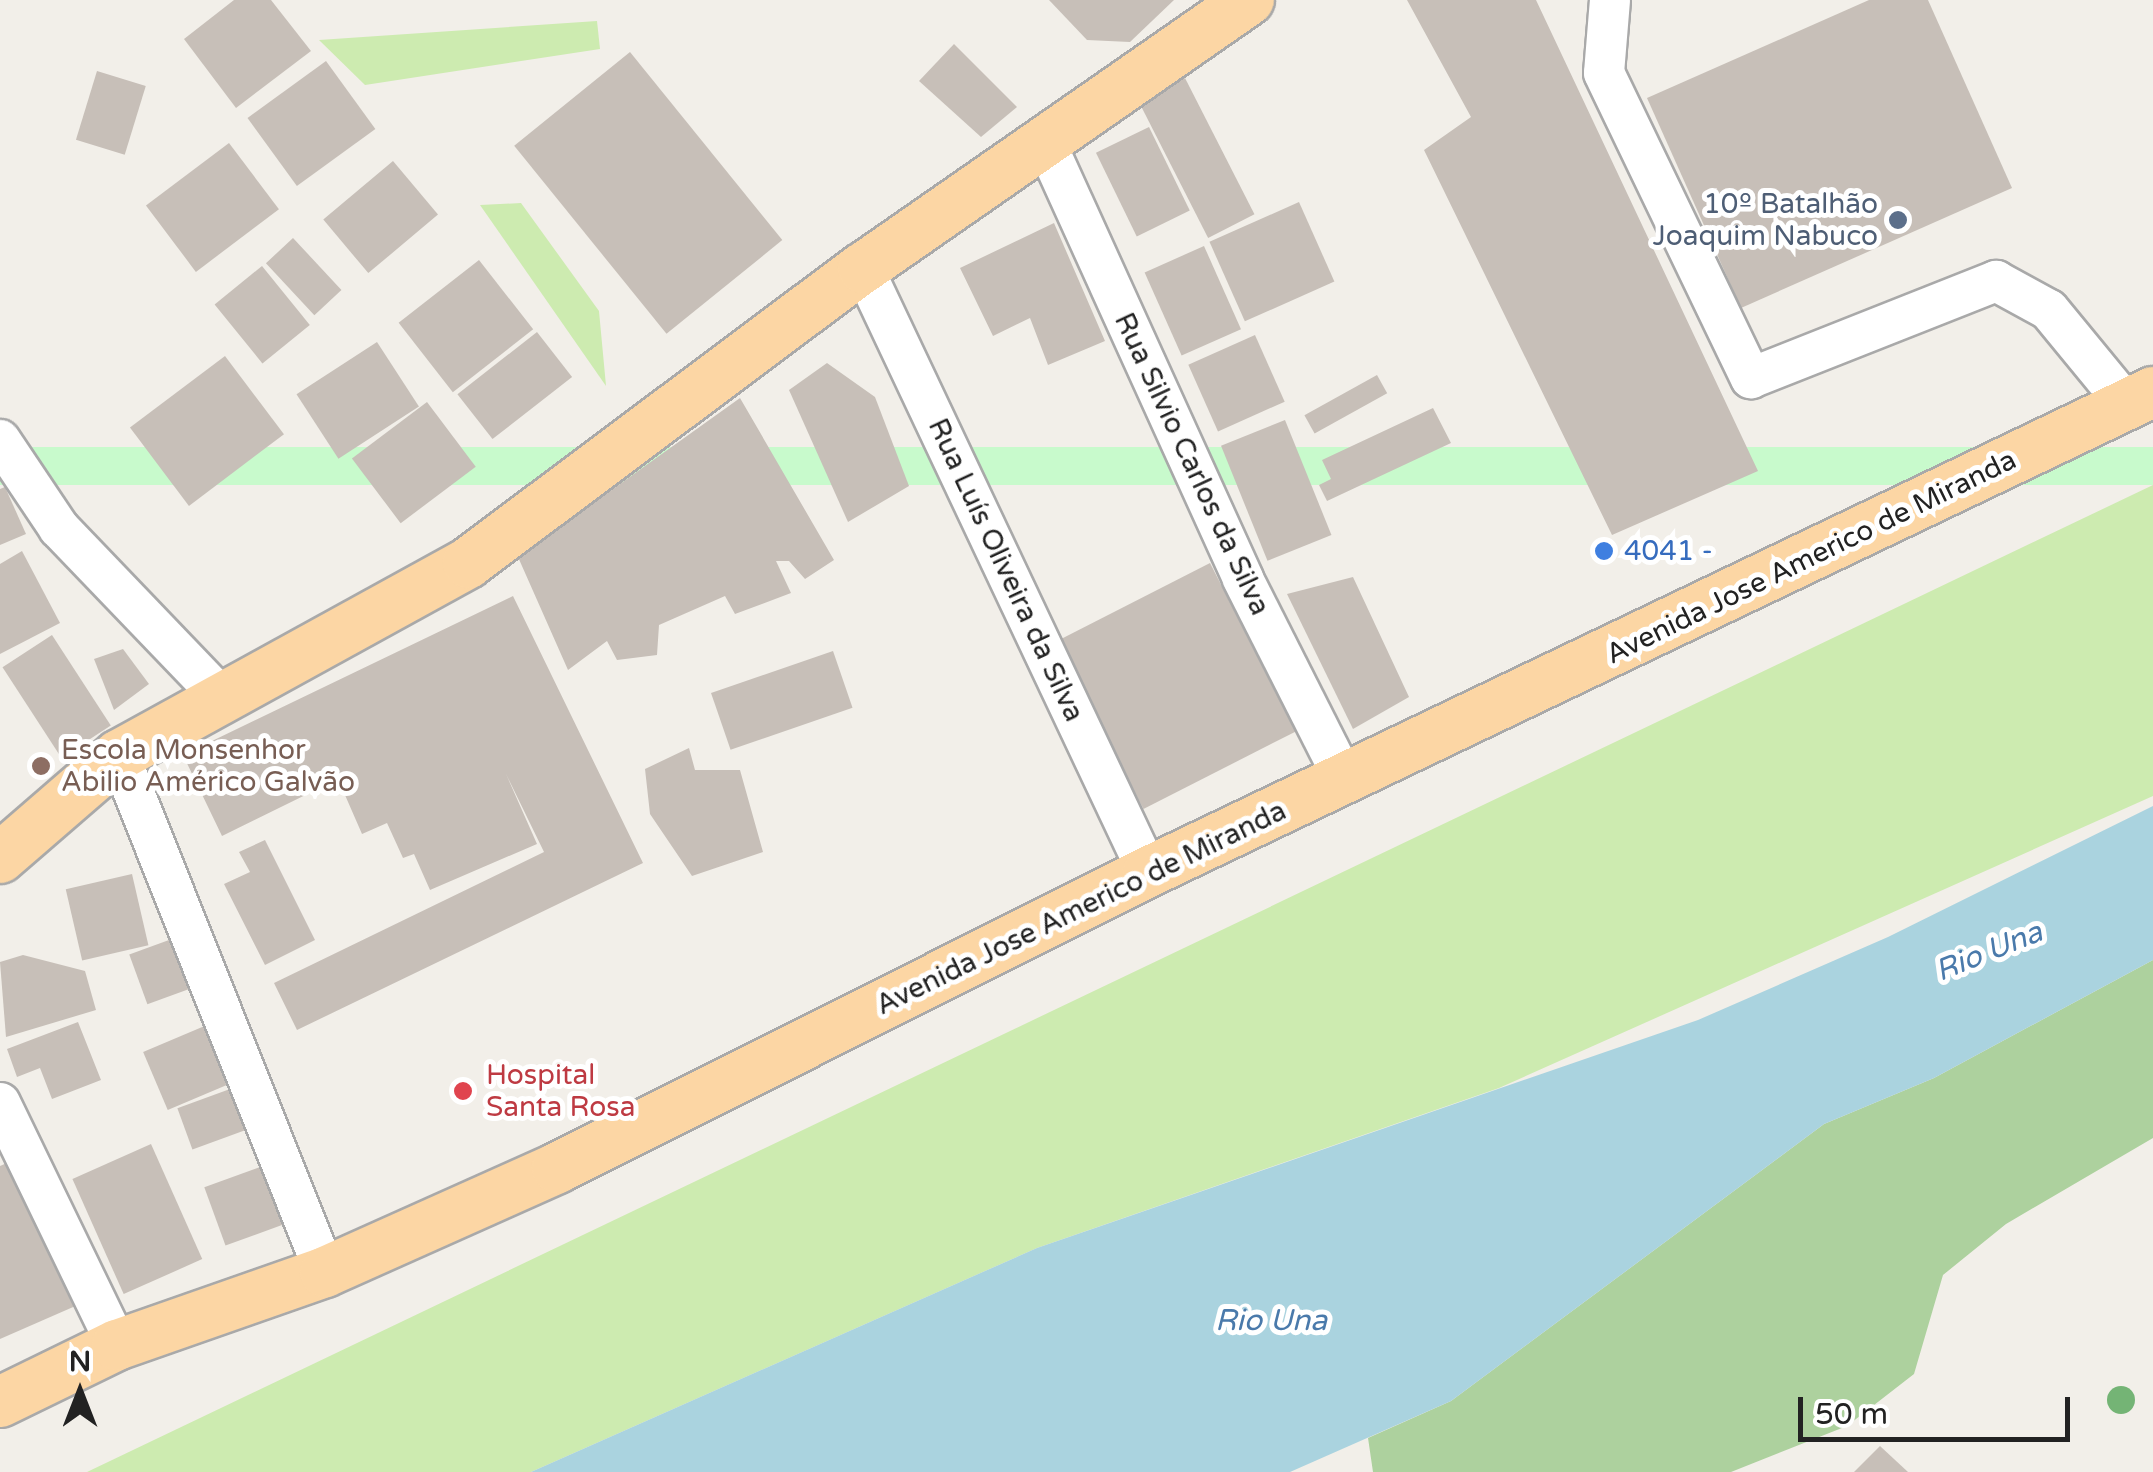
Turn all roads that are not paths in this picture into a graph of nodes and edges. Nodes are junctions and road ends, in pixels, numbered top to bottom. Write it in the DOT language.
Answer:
graph roads {
  1 [pos="1249,0"];
  2 [pos="1610,0"];
  3 [pos="1046,144"];
  4 [pos="862,268"];
  5 [pos="2140,398"];
  6 [pos="0,440"];
  7 [pos="222,698"];
  8 [pos="119,755"];
  9 [pos="1345,781"];
  10 [pos="0,858"];
  11 [pos="1148,872"];
  12 [pos="0,1103"];
  13 [pos="325,1272"];
  14 [pos="116,1345"];
  15 [pos="0,1402"];
  1 -- 3 [label="main road"];
  2 -- 5 [label="street"];
  3 -- 4 [label="main road"];
  3 -- 9 [label="street, Rua Silvio Carlos da Silva"];
  4 -- 7 [label="main road"];
  4 -- 11 [label="street, Rua Luís Oliveira da Silva"];
  5 -- 9 [label="main road, Avenida Jose Americo de Miranda"];
  6 -- 7 [label="street"];
  7 -- 8 [label="main road"];
  8 -- 10 [label="main road"];
  8 -- 13 [label="street"];
  9 -- 11 [label="main road, Avenida Jose Americo de Miranda"];
  11 -- 13 [label="main road, Avenida Jose Americo de Miranda"];
  12 -- 14 [label="street"];
  13 -- 14 [label="main road, Avenida Jose Americo de Miranda"];
  14 -- 15 [label="main road, Avenida Jose Americo de Miranda"];
}
